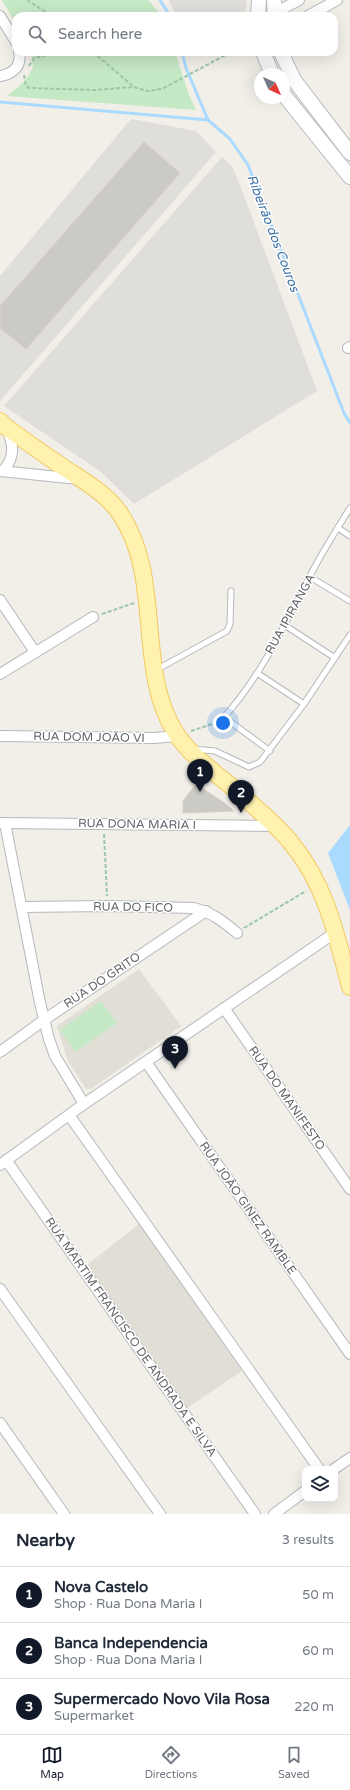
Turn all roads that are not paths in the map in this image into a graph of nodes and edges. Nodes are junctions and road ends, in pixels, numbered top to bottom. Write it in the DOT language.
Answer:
graph roads {
  1 [pos="258,0"];
  2 [pos="299,0"];
  3 [pos="337,0"];
  4 [pos="273,11"];
  5 [pos="258,12"];
  6 [pos="315,12"];
  7 [pos="0,16"];
  8 [pos="12,36"];
  9 [pos="19,56"];
  10 [pos="265,56"];
  11 [pos="283,56"];
  12 [pos="270,68"];
  13 [pos="0,76"];
  14 [pos="290,102"];
  15 [pos="349,150"];
  16 [pos="336,160"];
  17 [pos="350,177"];
  18 [pos="3,424"];
  19 [pos="2,471"];
  20 [pos="81,480"];
  21 [pos="350,508"];
  22 [pos="338,528"];
  23 [pos="350,536"];
  24 [pos="310,577"];
  25 [pos="231,591"];
  26 [pos="0,600"];
  27 [pos="350,601"];
  28 [pos="93,617"];
  29 [pos="286,626"];
  30 [pos="350,635"];
  31 [pos="35,652"];
  32 [pos="335,658"];
  33 [pos="155,671"];
  34 [pos="256,673"];
  35 [pos="0,674"];
  36 [pos="304,704"];
  37 [pos="0,736"];
  38 [pos="177,736"];
  39 [pos="188,749"];
  40 [pos="270,751"];
  41 [pos="3,823"];
  42 [pos="274,826"];
  43 [pos="22,907"];
  44 [pos="206,911"];
  45 [pos="336,932"];
  46 [pos="237,933"];
  47 [pos="350,987"];
  48 [pos="224,1008"];
  49 [pos="44,1020"];
  50 [pos="0,1052"];
  51 [pos="146,1062"];
  52 [pos="84,1104"];
  53 [pos="69,1115"];
  54 [pos="3,1162"];
  55 [pos="350,1189"];
  56 [pos="0,1289"];
  57 [pos="350,1354"];
  58 [pos="0,1423"];
  59 [pos="350,1458"];
  60 [pos="317,1466"];
  61 [pos="338,1466"];
  62 [pos="302,1493"];
  63 [pos="64,1514"];
  64 [pos="160,1514"];
  65 [pos="255,1514"];
  66 [pos="274,1514"];
  1 -- 5 [label="main road"];
  2 -- 4 [label="street"];
  3 -- 6 [label="street"];
  7 -- 8 [label="street"];
  9 -- 13 [label="street"];
  10 -- 12 [label="main road"];
  11 -- 15 [label="main road"];
  14 -- 16 [label="main road"];
  15 -- 16 [label="street"];
  16 -- 17 [label="main road"];
  18 -- 19 [label="street"];
  18 -- 20 [label="main road"];
  19 -- 20 [label="street"];
  20 -- 33 [label="main road"];
  21 -- 22 [label="lane, RUA IPIRANGA"];
  22 -- 23 [label="lane"];
  22 -- 24 [label="lane, RUA IPIRANGA"];
  24 -- 27 [label="lane"];
  24 -- 29 [label="lane, RUA IPIRANGA"];
  25 -- 33 [label="lane"];
  26 -- 31 [label="street"];
  28 -- 31 [label="street"];
  29 -- 32 [label="lane"];
  29 -- 34 [label="lane, RUA IPIRANGA"];
  30 -- 32 [label="lane"];
  31 -- 35 [label="street"];
  32 -- 36 [label="lane"];
  33 -- 38 [label="main road"];
  34 -- 36 [label="lane"];
  34 -- 40 [label="lane, RUA IPIRANGA"];
  36 -- 40 [label="lane"];
  37 -- 38 [label="street, RUA DOM JOÃO VI"];
  38 -- 39 [label="main road"];
  39 -- 40 [label="lane"];
  39 -- 42 [label="main road"];
  41 -- 42 [label="street, RUA DONA MARIA I"];
  41 -- 43 [label="street"];
  42 -- 45 [label="main road"];
  43 -- 44 [label="street, RUA DO FICO"];
  43 -- 49 [label="street"];
  44 -- 46 [label="street, RUA DO FICO"];
  44 -- 49 [label="street, RUA DO GRITO"];
  45 -- 47 [label="main road"];
  45 -- 48 [label="street"];
  48 -- 51 [label="street"];
  48 -- 55 [label="street, RUA DO MANIFESTO"];
  49 -- 50 [label="street, RUA DO GRITO"];
  49 -- 52 [label="street"];
  51 -- 52 [label="street"];
  51 -- 57 [label="street, RUA JOÃO GINEZ RAMBLE"];
  52 -- 53 [label="street"];
  53 -- 54 [label="street"];
  53 -- 60 [label="street"];
  54 -- 65 [label="street, RUA MARTIM FRANCISCO DE ANDRADA E SILVA"];
  56 -- 64 [label="street"];
  58 -- 63 [label="street"];
  59 -- 61 [label="street"];
  62 -- 66 [label="street"];
}
